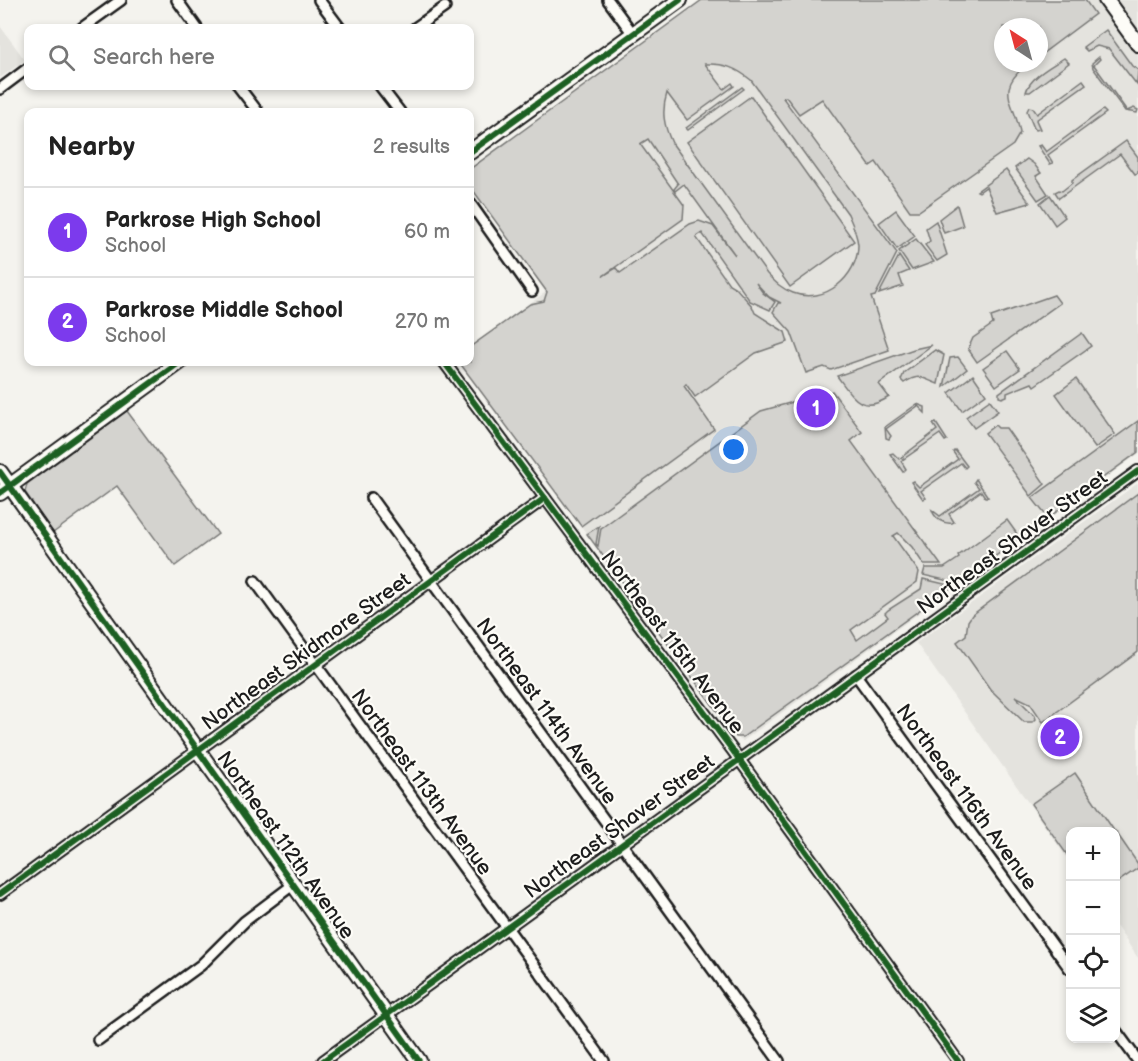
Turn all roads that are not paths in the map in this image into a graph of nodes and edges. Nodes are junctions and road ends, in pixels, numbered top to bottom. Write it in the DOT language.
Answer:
graph roads {
  1 [pos="121,0"];
  2 [pos="177,0"];
  3 [pos="319,0"];
  4 [pos="608,0"];
  5 [pos="680,0"];
  6 [pos="1106,0"];
  7 [pos="445,7"];
  8 [pos="88,24"];
  9 [pos="194,24"];
  10 [pos="337,24"];
  11 [pos="421,24"];
  12 [pos="633,34"];
  13 [pos="1138,44"];
  14 [pos="24,71"];
  15 [pos="0,88"];
  16 [pos="241,90"];
  17 [pos="384,90"];
  18 [pos="255,108"];
  19 [pos="397,108"];
  20 [pos="474,149"];
  21 [pos="474,209"];
  22 [pos="532,291"];
  23 [pos="174,366"];
  24 [pos="447,366"];
  25 [pos="1138,471"];
  26 [pos="0,472"];
  27 [pos="5,489"];
  28 [pos="371,498"];
  29 [pos="545,498"];
  30 [pos="255,581"];
  31 [pos="431,581"];
  32 [pos="315,664"];
  33 [pos="856,675"];
  34 [pos="198,750"];
  35 [pos="740,760"];
  36 [pos="622,845"];
  37 [pos="294,884"];
  38 [pos="0,894"];
  39 [pos="506,928"];
  40 [pos="1066,962"];
  41 [pos="386,1015"];
  42 [pos="1120,1036"];
  43 [pos="98,1040"];
  44 [pos="323,1061"];
  45 [pos="419,1061"];
  46 [pos="604,1061"];
  47 [pos="779,1061"];
  48 [pos="958,1061"];
  49 [pos="1138,1061"];
  1 -- 8 [label="street"];
  2 -- 9 [label="street"];
  3 -- 10 [label="street"];
  4 -- 12 [label="street"];
  5 -- 12 [label="street"];
  6 -- 13 [label="street"];
  7 -- 11 [label="street"];
  12 -- 20 [label="street"];
  14 -- 15 [label="street"];
  16 -- 18 [label="street"];
  17 -- 19 [label="street"];
  21 -- 22 [label="street"];
  23 -- 27 [label="street"];
  24 -- 29 [label="street, Northeast 115th Avenue"];
  25 -- 33 [label="street, Northeast Shaver Street"];
  26 -- 27 [label="street, Northeast 112th Avenue"];
  27 -- 34 [label="street, Northeast 112th Avenue"];
  28 -- 31 [label="street, Northeast 114th Avenue"];
  29 -- 31 [label="street, Northeast Skidmore Street"];
  29 -- 35 [label="street, Northeast 115th Avenue"];
  30 -- 32 [label="street, Northeast 113th Avenue"];
  31 -- 32 [label="street, Northeast Skidmore Street"];
  31 -- 36 [label="street, Northeast 114th Avenue"];
  32 -- 34 [label="street, Northeast Skidmore Street"];
  32 -- 39 [label="street, Northeast 113th Avenue"];
  33 -- 35 [label="street, Northeast Shaver Street"];
  33 -- 40 [label="street, Northeast 116th Avenue"];
  34 -- 37 [label="street, Northeast 112th Avenue"];
  34 -- 38 [label="street, Northeast Skidmore Street"];
  35 -- 36 [label="street, Northeast Shaver Street"];
  35 -- 48 [label="street, Northeast 115th Avenue"];
  36 -- 39 [label="street, Northeast Shaver Street"];
  36 -- 47 [label="street, Northeast 114th Avenue"];
  37 -- 41 [label="street, Northeast 112th Avenue"];
  37 -- 43 [label="street"];
  39 -- 41 [label="street, Northeast Shaver Street"];
  39 -- 46 [label="street, Northeast 113th Avenue"];
  41 -- 44 [label="street, Northeast Shaver Street"];
  41 -- 45 [label="street, Northeast 112th Avenue"];
  42 -- 49 [label="street"];
}
